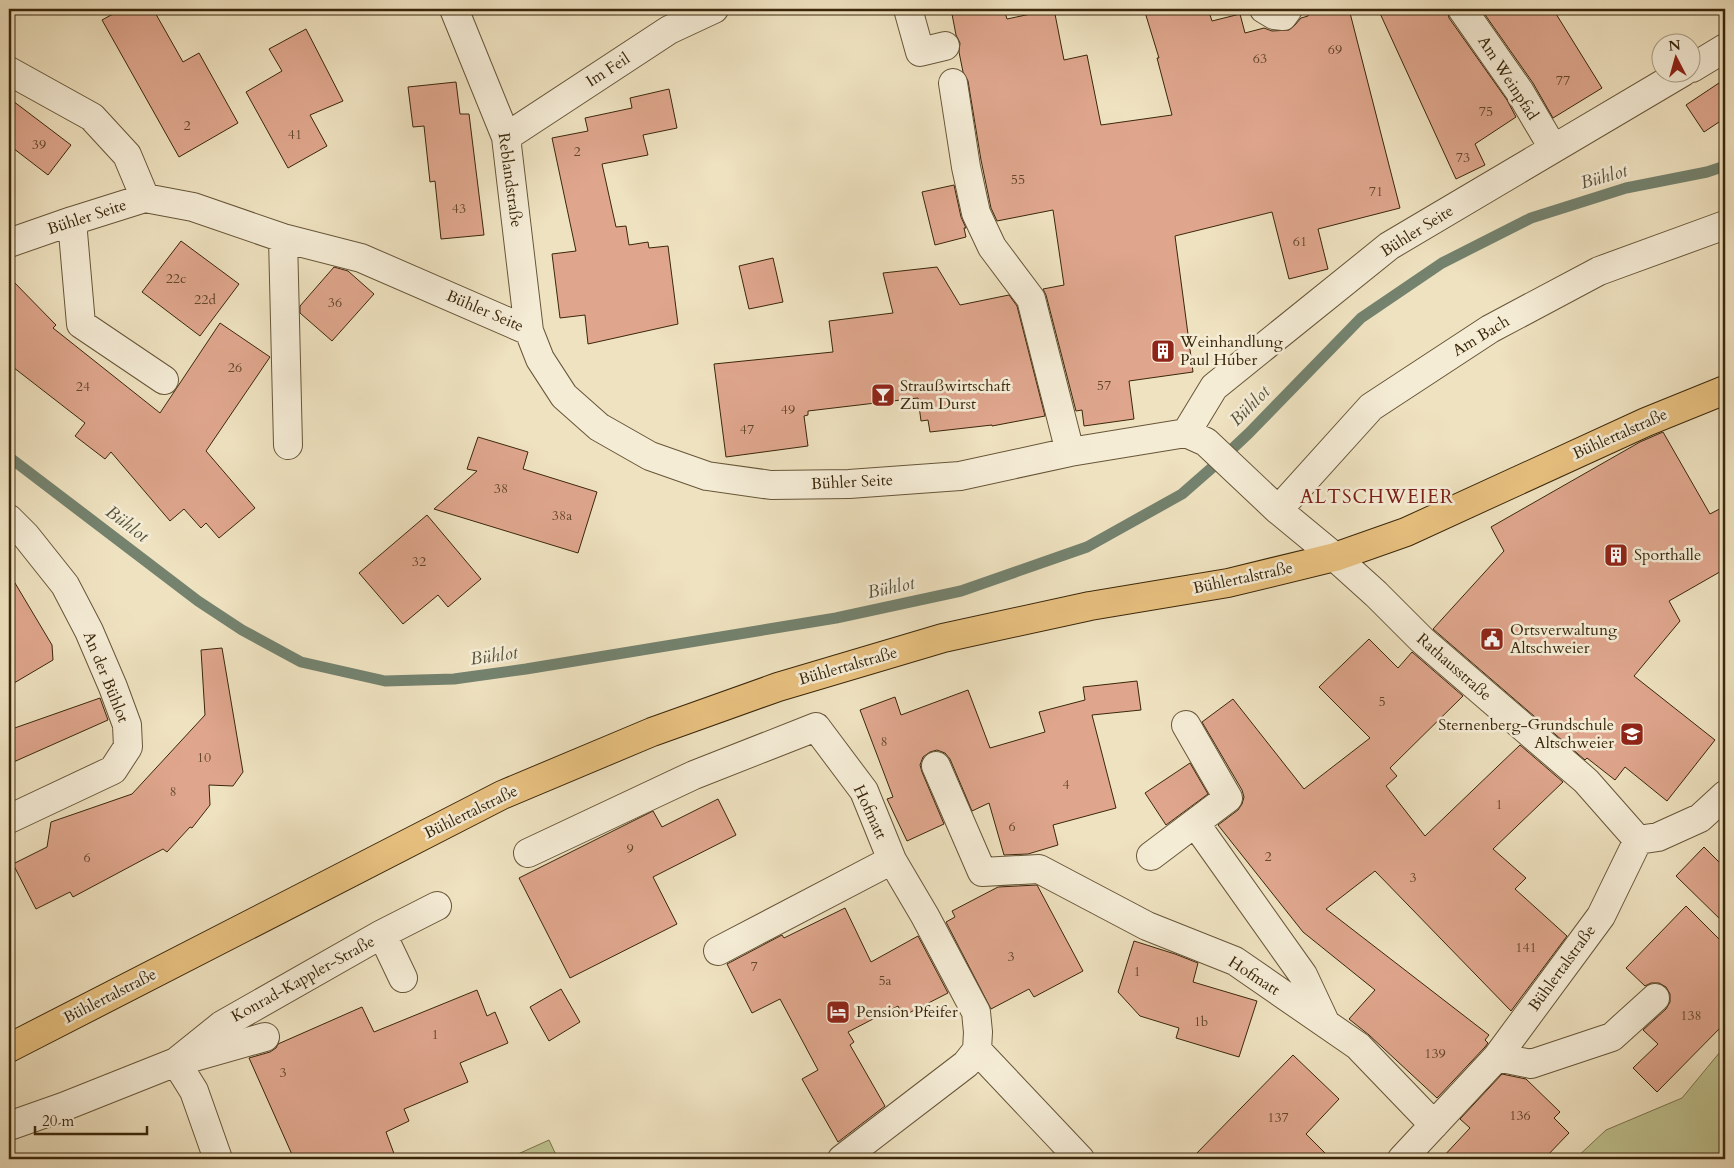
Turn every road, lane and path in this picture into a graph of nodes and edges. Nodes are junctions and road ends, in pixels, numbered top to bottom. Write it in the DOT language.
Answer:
graph roads {
  1 [pos="454,9"];
  2 [pos="714,9"];
  3 [pos="908,9"];
  4 [pos="1264,9"];
  5 [pos="1288,9"];
  6 [pos="1462,9"];
  7 [pos="945,46"];
  8 [pos="1725,48"];
  9 [pos="1702,62"];
  10 [pos="9,71"];
  11 [pos="1666,82"];
  12 [pos="953,83"];
  13 [pos="506,137"];
  14 [pos="1553,148"];
  15 [pos="145,198"];
  16 [pos="72,221"];
  17 [pos="1725,225"];
  18 [pos="283,238"];
  19 [pos="9,244"];
  20 [pos="529,331"];
  21 [pos="164,380"];
  22 [pos="1725,390"];
  23 [pos="1196,438"];
  24 [pos="288,445"];
  25 [pos="1070,452"];
  26 [pos="1278,510"];
  27 [pos="9,519"];
  28 [pos="1335,557"];
  29 [pos="1186,725"];
  30 [pos="936,766"];
  31 [pos="1725,795"];
  32 [pos="9,819"];
  33 [pos="1195,823"];
  34 [pos="1638,840"];
  35 [pos="528,853"];
  36 [pos="1151,856"];
  37 [pos="892,860"];
  38 [pos="437,906"];
  39 [pos="382,934"];
  40 [pos="718,951"];
  41 [pos="403,978"];
  42 [pos="1655,998"];
  43 [pos="1326,1025"];
  44 [pos="265,1037"];
  45 [pos="9,1048"];
  46 [pos="977,1050"];
  47 [pos="1497,1057"];
  48 [pos="176,1062"];
  49 [pos="1434,1125"];
  50 [pos="9,1126"];
  51 [pos="218,1159"];
  52 [pos="842,1159"];
  53 [pos="1080,1159"];
  54 [pos="1402,1159"];
  1 -- 13 [label="street, Reblandstraße"];
  2 -- 13 [label="street, Im Feil"];
  3 -- 7 [label="street"];
  4 -- 5 [label="street"];
  6 -- 14 [label="street, Am Weinpfad"];
  8 -- 9 [label="street"];
  10 -- 15 [label="street"];
  11 -- 14 [label="street, Bühler Seite"];
  12 -- 25 [label="street"];
  13 -- 20 [label="street, Reblandstraße"];
  14 -- 23 [label="street, Bühler Seite"];
  15 -- 16 [label="street, Bühler Seite"];
  15 -- 18 [label="street, Bühler Seite"];
  16 -- 19 [label="street, Bühler Seite"];
  16 -- 21 [label="street"];
  17 -- 26 [label="street, Am Bach"];
  18 -- 20 [label="street, Bühler Seite"];
  18 -- 24 [label="street"];
  20 -- 25 [label="street, Bühler Seite"];
  22 -- 28 [label="main road, Bühlertalstraße"];
  23 -- 25 [label="street, Bühler Seite"];
  23 -- 26 [label="street"];
  26 -- 28 [label="street"];
  27 -- 32 [label="street, An der Bühlot"];
  28 -- 34 [label="street, Rathausstraße"];
  28 -- 45 [label="main road, Bühlertalstraße"];
  29 -- 33 [label="street"];
  30 -- 43 [label="street, Hofmatt"];
  31 -- 34 [label="street"];
  33 -- 36 [label="street"];
  33 -- 43 [label="street"];
  34 -- 47 [label="street, Bühlertalstraße"];
  35 -- 37 [label="street, Hofmatt"];
  37 -- 40 [label="street"];
  37 -- 46 [label="street, Hofmatt"];
  38 -- 39 [label="street, Konrad-Kappler-Straße"];
  39 -- 41 [label="street"];
  39 -- 48 [label="street, Konrad-Kappler-Straße"];
  42 -- 47 [label="street"];
  43 -- 49 [label="street, Hofmatt"];
  44 -- 48 [label="street"];
  46 -- 52 [label="street"];
  46 -- 53 [label="street"];
  47 -- 49 [label="street, Bühlertalstraße"];
  48 -- 50 [label="street, Konrad-Kappler-Straße"];
  48 -- 51 [label="street"];
  49 -- 54 [label="street, Bühlertalstraße"];
}
